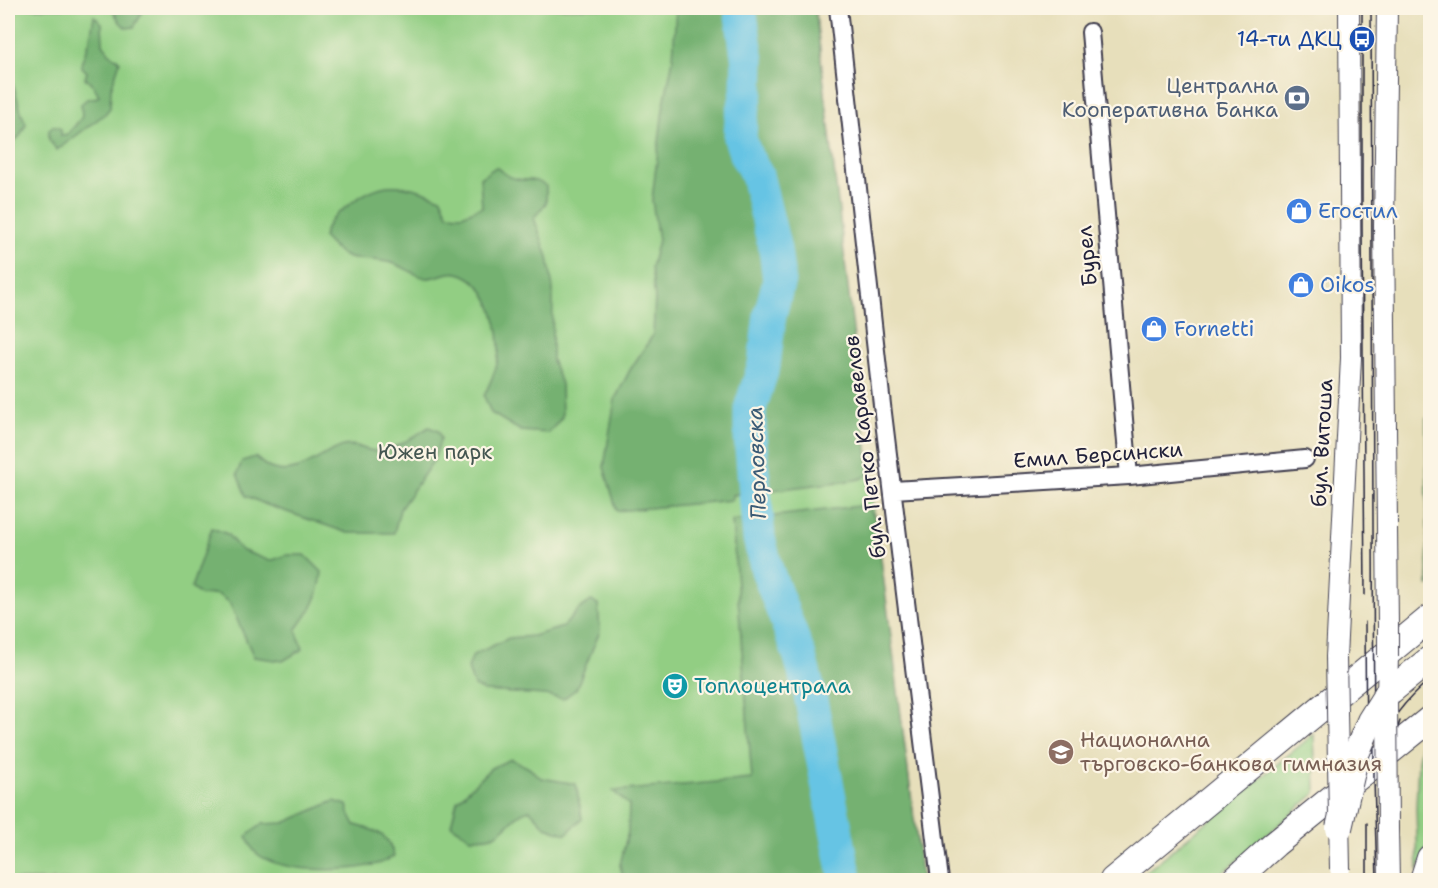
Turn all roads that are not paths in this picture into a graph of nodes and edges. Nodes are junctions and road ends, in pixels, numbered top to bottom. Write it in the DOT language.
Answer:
graph roads {
  1 [pos="838,8"];
  2 [pos="1349,8"];
  3 [pos="1387,8"];
  4 [pos="1090,32"];
  5 [pos="1305,459"];
  6 [pos="1129,476"];
  7 [pos="892,490"];
  8 [pos="1431,618"];
  9 [pos="1431,659"];
  10 [pos="1388,694"];
  11 [pos="1431,719"];
  12 [pos="1339,828"];
  13 [pos="1431,858"];
  14 [pos="1340,875"];
  15 [pos="940,880"];
  16 [pos="1113,880"];
  17 [pos="1235,880"];
  18 [pos="1389,880"];
  19 [pos="1423,880"];
  1 -- 7 [label="street, бул. Петко Каравелов"];
  2 -- 12 [label="street, бул. Витоша, bridge"];
  3 -- 10 [label="street, bridge"];
  4 -- 6 [label="street, Бурел"];
  5 -- 6 [label="street, Емил Берсински"];
  6 -- 7 [label="street, Емил Берсински"];
  7 -- 15 [label="street, бул. Петко Каравелов"];
  8 -- 16 [label="main road"];
  9 -- 10 [label="main road"];
  10 -- 12 [label="main road, bridge"];
  10 -- 18 [label="street, bridge"];
  11 -- 17 [label="main road"];
  12 -- 14 [label="street, бул. Витоша, bridge"];
  13 -- 19 [label="main road"];
}
